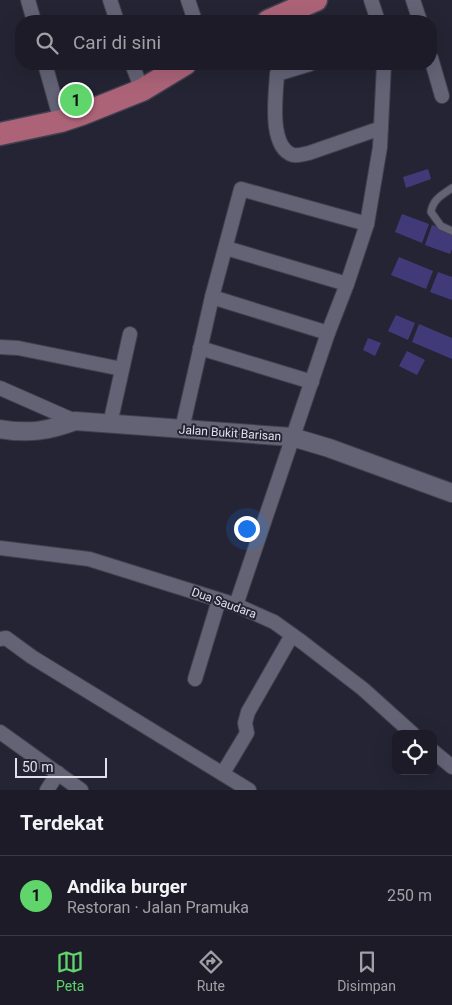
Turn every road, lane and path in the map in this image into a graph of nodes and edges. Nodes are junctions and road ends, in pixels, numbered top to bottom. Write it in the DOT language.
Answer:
graph roads {
  1 [pos="28,0"];
  2 [pos="110,0"];
  3 [pos="188,0"];
  4 [pos="371,0"];
  5 [pos="413,0"];
  6 [pos="307,2"];
  7 [pos="32,15"];
  8 [pos="115,15"];
  9 [pos="193,15"];
  10 [pos="280,15"];
  11 [pos="376,15"];
  12 [pos="418,15"];
  13 [pos="47,70"];
  14 [pos="134,70"];
  15 [pos="175,70"];
  16 [pos="290,70"];
  17 [pos="384,70"];
  18 [pos="434,70"];
  19 [pos="142,90"];
  20 [pos="442,96"];
  21 [pos="61,121"];
  22 [pos="381,128"];
  23 [pos="0,134"];
  24 [pos="452,188"];
  25 [pos="367,224"];
  26 [pos="452,231"];
  27 [pos="226,248"];
  28 [pos="348,284"];
  29 [pos="212,297"];
  30 [pos="328,333"];
  31 [pos="130,334"];
  32 [pos="0,347"];
  33 [pos="200,348"];
  34 [pos="122,369"];
  35 [pos="312,382"];
  36 [pos="0,388"];
  37 [pos="75,421"];
  38 [pos="110,424"];
  39 [pos="182,429"];
  40 [pos="0,430"];
  41 [pos="292,437"];
  42 [pos="452,494"];
  43 [pos="0,548"];
  44 [pos="219,600"];
  45 [pos="236,605"];
  46 [pos="292,635"];
  47 [pos="0,639"];
  48 [pos="195,679"];
  49 [pos="409,730"];
  50 [pos="0,732"];
  51 [pos="437,755"];
  52 [pos="452,767"];
  53 [pos="58,773"];
  54 [pos="224,773"];
  55 [pos="47,790"];
  56 [pos="81,790"];
  57 [pos="249,790"];
  1 -- 7 [label="street"];
  2 -- 8 [label="street"];
  3 -- 9 [label="street"];
  4 -- 11 [label="street"];
  5 -- 12 [label="street"];
  6 -- 10 [label="main road"];
  13 -- 21 [label="street"];
  14 -- 19 [label="street"];
  15 -- 19 [label="main road"];
  16 -- 22 [label="street"];
  17 -- 22 [label="street"];
  18 -- 20 [label="street"];
  19 -- 21 [label="main road"];
  21 -- 23 [label="main road"];
  22 -- 25 [label="street"];
  24 -- 26 [label="lane"];
  25 -- 27 [label="street"];
  25 -- 28 [label="street"];
  27 -- 28 [label="street"];
  27 -- 29 [label="street"];
  28 -- 30 [label="street"];
  29 -- 30 [label="street"];
  29 -- 33 [label="street"];
  30 -- 35 [label="street"];
  31 -- 34 [label="street"];
  32 -- 34 [label="street"];
  33 -- 35 [label="street"];
  33 -- 39 [label="street"];
  34 -- 38 [label="street"];
  35 -- 41 [label="street"];
  36 -- 37 [label="street"];
  37 -- 38 [label="street, Jalan Bukit Barisan"];
  37 -- 40 [label="street, Jalan Bukit Barisan"];
  38 -- 39 [label="street, Jalan Bukit Barisan"];
  39 -- 41 [label="street, Jalan Bukit Barisan"];
  41 -- 42 [label="street, Jalan Bukit Barisan"];
  41 -- 45 [label="street"];
  43 -- 44 [label="street, Dua Saudara"];
  44 -- 45 [label="street, Dua Saudara"];
  44 -- 48 [label="street"];
  45 -- 46 [label="street, Dua Saudara"];
  46 -- 49 [label="street, Dua Saudara"];
  46 -- 54 [label="street"];
  47 -- 54 [label="street"];
  50 -- 53 [label="street"];
  51 -- 52 [label="street"];
  53 -- 55 [label="street"];
  53 -- 56 [label="street"];
  54 -- 57 [label="street"];
}
